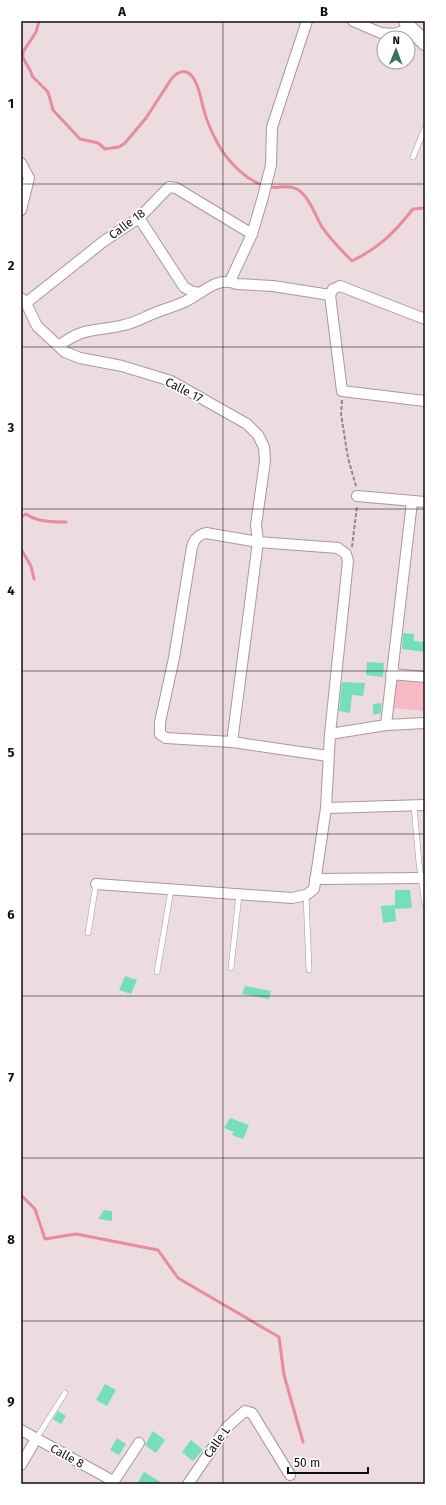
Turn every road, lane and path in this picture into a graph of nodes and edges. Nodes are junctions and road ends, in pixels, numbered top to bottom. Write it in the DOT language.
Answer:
graph roads {
  1 [pos="307,21"];
  2 [pos="353,21"];
  3 [pos="408,24"];
  4 [pos="425,43"];
  5 [pos="425,128"];
  6 [pos="413,157"];
  7 [pos="21,163"];
  8 [pos="21,210"];
  9 [pos="140,218"];
  10 [pos="252,234"];
  11 [pos="232,282"];
  12 [pos="199,292"];
  13 [pos="330,295"];
  14 [pos="23,300"];
  15 [pos="425,318"];
  16 [pos="59,346"];
  17 [pos="342,391"];
  18 [pos="425,401"];
  19 [pos="357,496"];
  20 [pos="412,502"];
  21 [pos="425,502"];
  22 [pos="258,542"];
  23 [pos="346,554"];
  24 [pos="391,674"];
  25 [pos="425,677"];
  26 [pos="425,723"];
  27 [pos="386,725"];
  28 [pos="330,734"];
  29 [pos="232,742"];
  30 [pos="328,756"];
  31 [pos="425,805"];
  32 [pos="414,806"];
  33 [pos="326,808"];
  34 [pos="315,878"];
  35 [pos="421,878"];
  36 [pos="96,884"];
  37 [pos="171,890"];
  38 [pos="239,895"];
  39 [pos="306,895"];
  40 [pos="425,905"];
  41 [pos="88,933"];
  42 [pos="231,968"];
  43 [pos="309,970"];
  44 [pos="157,972"];
  45 [pos="65,1392"];
  46 [pos="21,1430"];
  47 [pos="36,1439"];
  48 [pos="139,1443"];
  49 [pos="21,1465"];
  50 [pos="290,1475"];
  51 [pos="112,1483"];
  52 [pos="188,1484"];
  1 -- 10 [label="street"];
  2 -- 3 [label="street"];
  3 -- 4 [label="main road"];
  5 -- 6 [label="lane"];
  7 -- 8 [label="street"];
  9 -- 10 [label="street, Calle 18"];
  9 -- 12 [label="street"];
  9 -- 14 [label="street, Calle 18"];
  10 -- 11 [label="street"];
  11 -- 12 [label="street"];
  11 -- 13 [label="street"];
  12 -- 16 [label="street"];
  13 -- 15 [label="street"];
  13 -- 17 [label="street"];
  14 -- 16 [label="street, Calle 17"];
  16 -- 22 [label="street, Calle 17"];
  17 -- 18 [label="street"];
  17 -- 19 [label="path"];
  19 -- 20 [label="street"];
  19 -- 23 [label="path"];
  20 -- 21 [label="street"];
  20 -- 24 [label="street"];
  22 -- 23 [label="street"];
  22 -- 29 [label="street, Calle 17"];
  22 -- 29 [label="street"];
  23 -- 28 [label="street"];
  24 -- 25 [label="street"];
  24 -- 27 [label="street"];
  26 -- 27 [label="street"];
  27 -- 28 [label="street"];
  28 -- 30 [label="street"];
  29 -- 30 [label="street"];
  30 -- 33 [label="street"];
  31 -- 32 [label="street"];
  32 -- 33 [label="street"];
  32 -- 35 [label="lane"];
  33 -- 34 [label="street"];
  34 -- 35 [label="street"];
  34 -- 39 [label="street"];
  35 -- 40 [label="lane"];
  36 -- 37 [label="street"];
  36 -- 41 [label="lane"];
  37 -- 38 [label="street"];
  37 -- 44 [label="lane"];
  38 -- 39 [label="street"];
  38 -- 42 [label="lane"];
  39 -- 43 [label="lane"];
  45 -- 47 [label="lane"];
  46 -- 47 [label="street, Calle 8"];
  47 -- 49 [label="street"];
  47 -- 51 [label="street, Calle 8"];
  48 -- 51 [label="street"];
  50 -- 52 [label="street, Calle L"];
}
